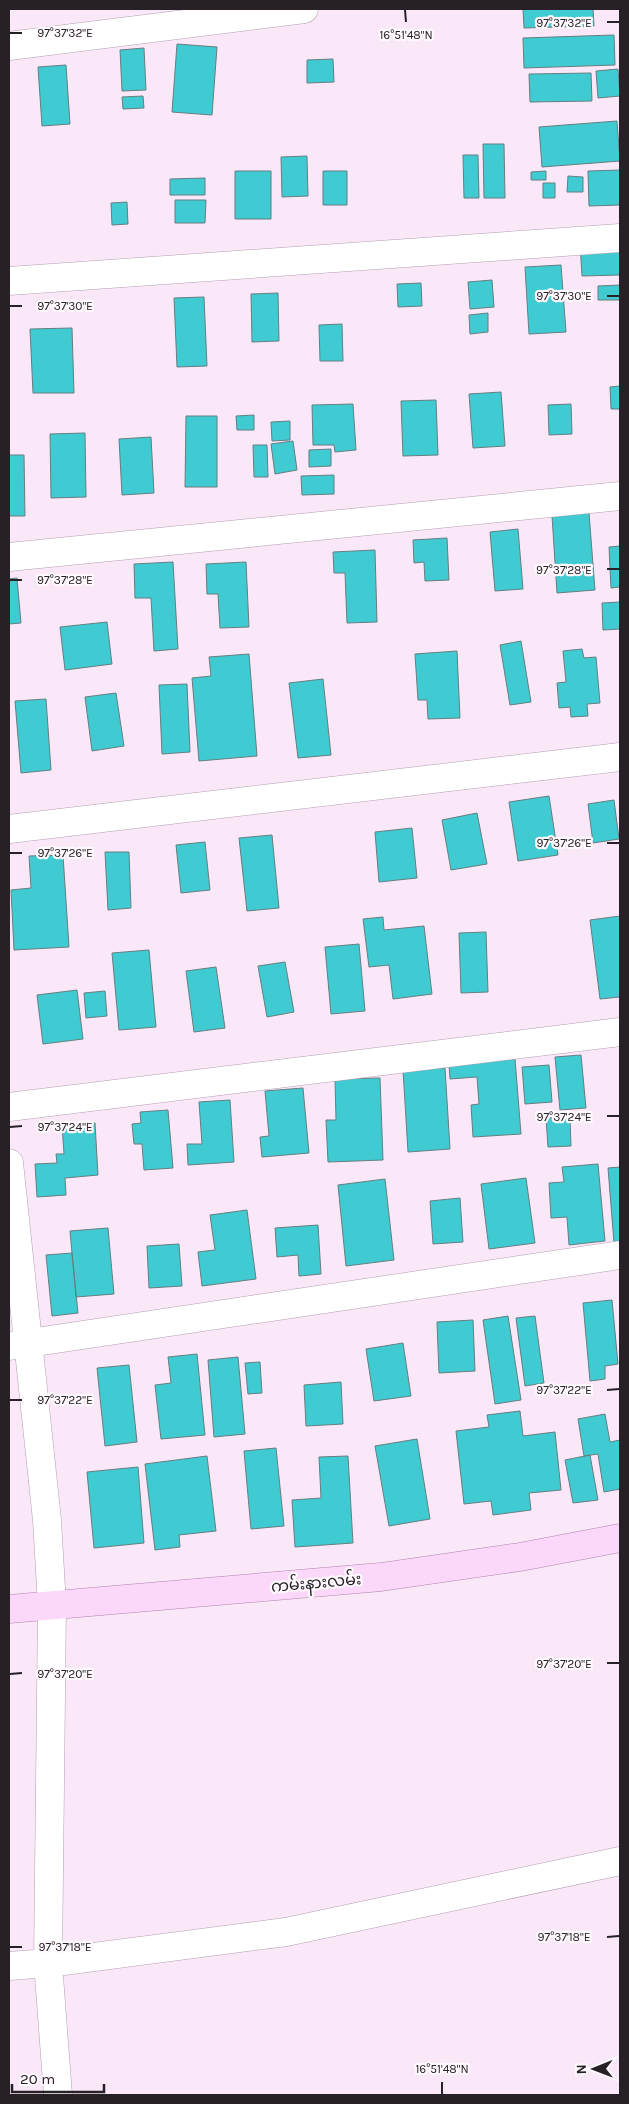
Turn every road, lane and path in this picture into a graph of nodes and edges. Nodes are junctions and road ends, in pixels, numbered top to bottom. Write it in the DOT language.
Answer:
graph roads {
  1 [pos="304,9"];
  2 [pos="9,46"];
  3 [pos="620,238"];
  4 [pos="9,281"];
  5 [pos="620,496"];
  6 [pos="9,557"];
  7 [pos="620,757"];
  8 [pos="9,829"];
  9 [pos="620,1032"];
  10 [pos="9,1108"];
  11 [pos="9,1163"];
  12 [pos="620,1255"];
  13 [pos="19,1345"];
  14 [pos="620,1538"];
  15 [pos="52,1605"];
  16 [pos="9,1609"];
  17 [pos="620,1861"];
  18 [pos="48,1963"];
  19 [pos="9,1966"];
  20 [pos="58,2095"];
  1 -- 2 [label="street"];
  3 -- 4 [label="street"];
  5 -- 6 [label="street"];
  7 -- 8 [label="street"];
  9 -- 10 [label="street"];
  11 -- 13 [label="street"];
  12 -- 13 [label="street"];
  13 -- 15 [label="street"];
  14 -- 15 [label="main road, ကမ်းနားလမ်း"];
  15 -- 16 [label="main road, ကမ်းနားလမ်း"];
  15 -- 18 [label="street"];
  17 -- 18 [label="street"];
  18 -- 19 [label="street"];
  18 -- 20 [label="street"];
}
